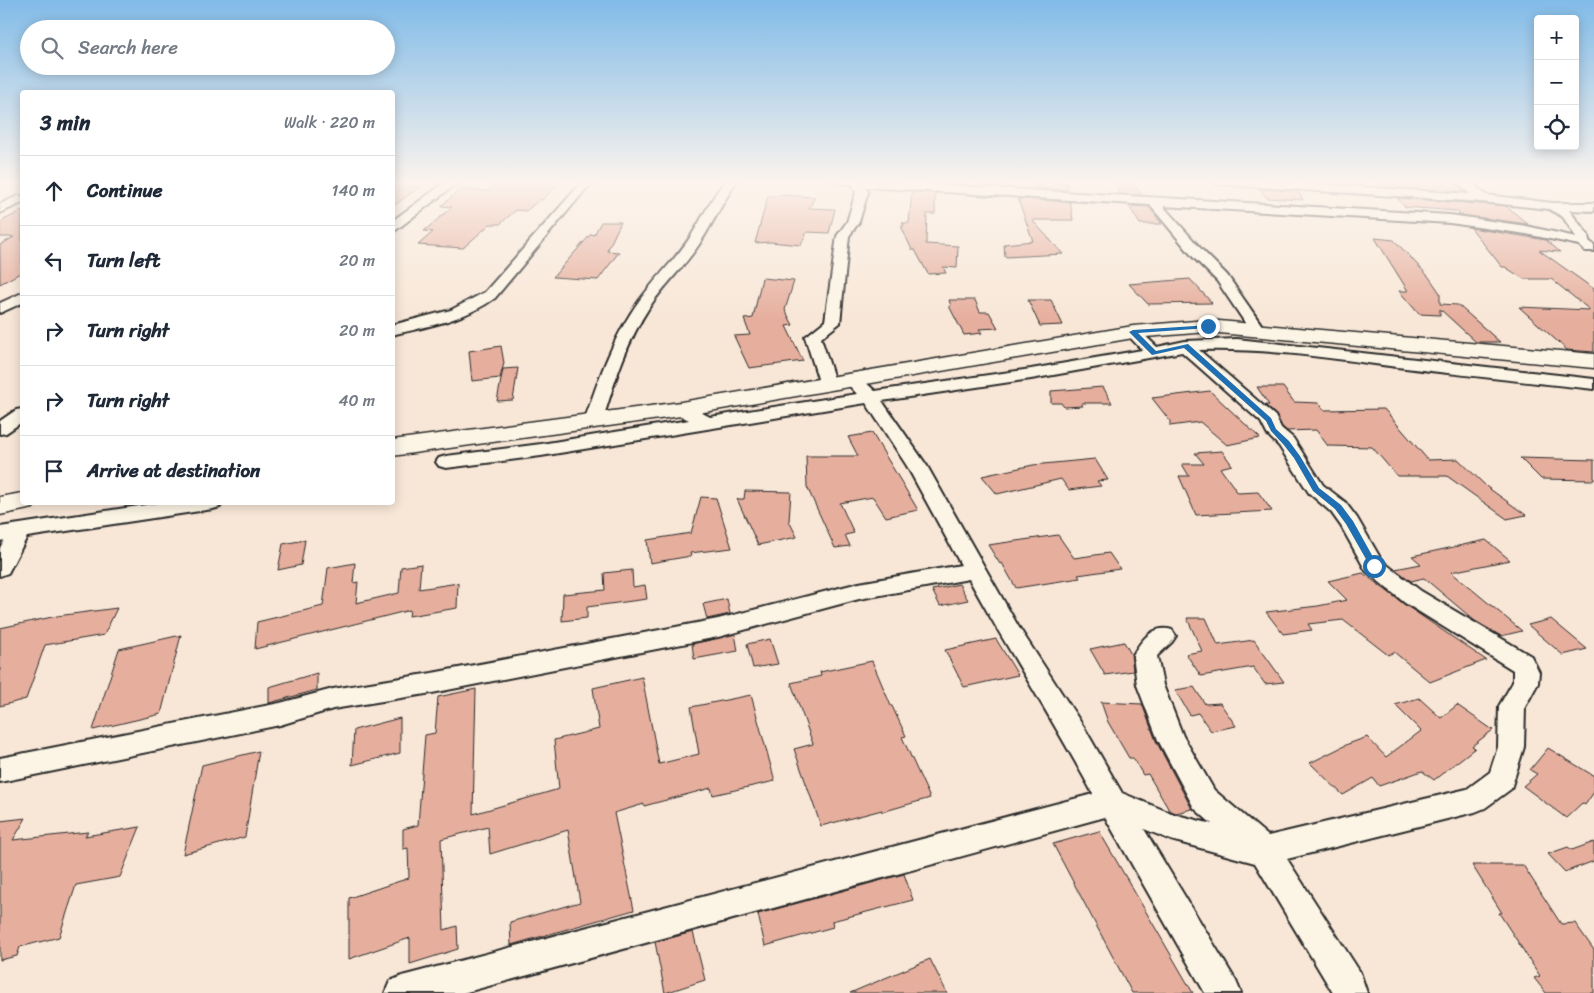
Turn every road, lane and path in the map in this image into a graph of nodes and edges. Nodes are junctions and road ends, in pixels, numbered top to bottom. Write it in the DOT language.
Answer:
graph roads {
  1 [pos="548,227"];
  2 [pos="701,227"];
  3 [pos="849,227"];
  4 [pos="1175,227"];
  5 [pos="1508,227"];
  6 [pos="1577,227"];
  7 [pos="1583,242"];
  8 [pos="1594,250"];
  9 [pos="20,298"];
  10 [pos="0,309"];
  11 [pos="395,329"];
  12 [pos="1257,330"];
  13 [pos="1133,332"];
  14 [pos="1185,346"];
  15 [pos="1154,353"];
  16 [pos="1594,361"];
  17 [pos="852,380"];
  18 [pos="1594,384"];
  19 [pos="828,385"];
  20 [pos="871,397"];
  21 [pos="681,409"];
  22 [pos="20,415"];
  23 [pos="594,419"];
  24 [pos="707,423"];
  25 [pos="0,429"];
  26 [pos="395,448"];
  27 [pos="446,462"];
  28 [pos="20,503"];
  29 [pos="193,505"];
  30 [pos="0,506"];
  31 [pos="10,532"];
  32 [pos="0,568"];
  33 [pos="977,570"];
  34 [pos="1164,636"];
  35 [pos="0,770"];
  36 [pos="1112,802"];
  37 [pos="1264,851"];
  38 [pos="402,993"];
  39 [pos="1224,993"];
  40 [pos="1350,993"];
  1 -- 11 [label="street"];
  2 -- 23 [label="street"];
  3 -- 19 [label="street"];
  4 -- 12 [label="street"];
  5 -- 7 [label="street"];
  6 -- 7 [label="street"];
  7 -- 8 [label="street"];
  9 -- 10 [label="street"];
  12 -- 13 [label="street"];
  12 -- 16 [label="street"];
  13 -- 15 [label="street"];
  13 -- 17 [label="street"];
  14 -- 15 [label="street"];
  14 -- 18 [label="street"];
  14 -- 37 [label="street"];
  15 -- 20 [label="street"];
  17 -- 19 [label="street"];
  17 -- 20 [label="street"];
  19 -- 21 [label="street"];
  20 -- 24 [label="street"];
  20 -- 33 [label="street"];
  21 -- 23 [label="street"];
  21 -- 24 [label="street"];
  22 -- 25 [label="street"];
  23 -- 26 [label="street"];
  24 -- 27 [label="street"];
  28 -- 30 [label="street"];
  29 -- 31 [label="street"];
  31 -- 32 [label="street"];
  33 -- 35 [label="street"];
  33 -- 36 [label="street"];
  34 -- 37 [label="street"];
  36 -- 37 [label="street"];
  36 -- 38 [label="street"];
  36 -- 39 [label="street"];
  37 -- 40 [label="street"];
}
